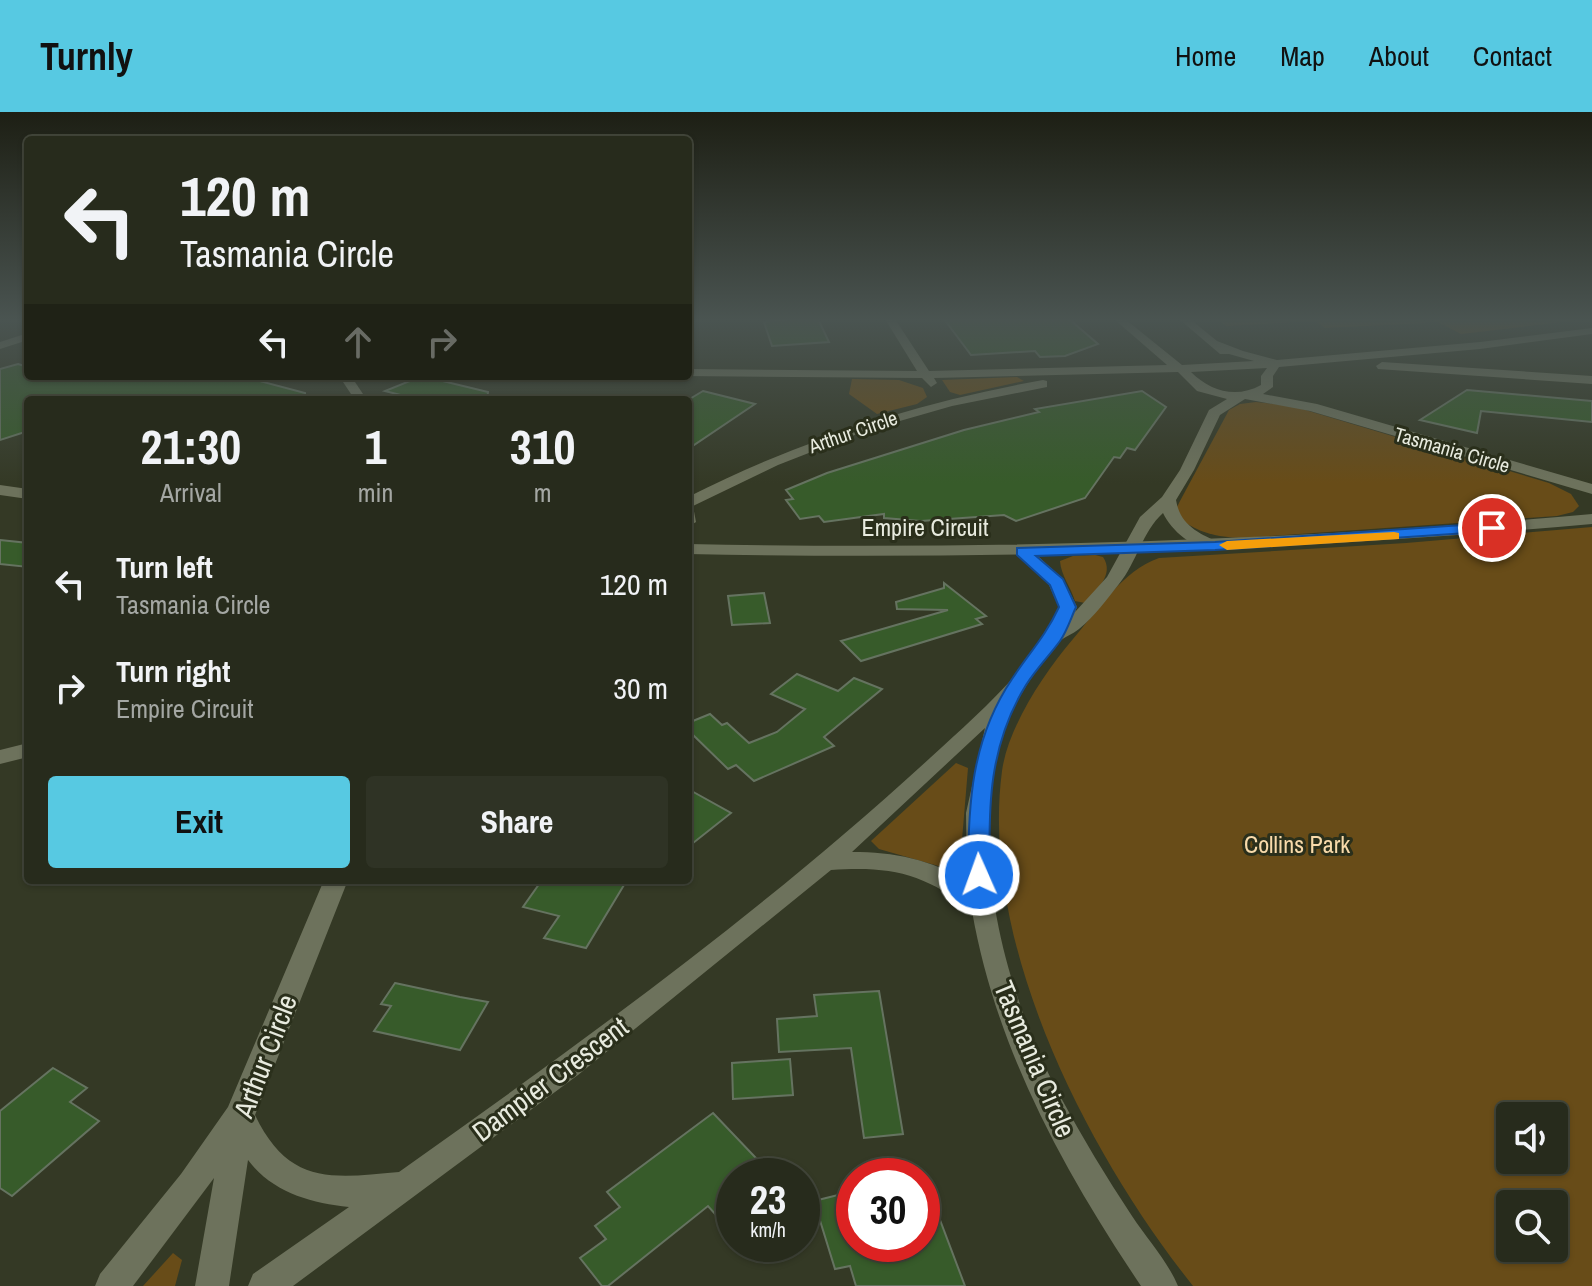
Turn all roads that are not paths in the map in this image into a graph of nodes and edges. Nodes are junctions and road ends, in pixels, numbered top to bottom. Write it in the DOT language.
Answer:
graph roads {
  1 [pos="751,374"];
  2 [pos="1033,374"];
  3 [pos="1070,374"];
  4 [pos="1151,374"];
  5 [pos="1185,374"];
  6 [pos="1255,374"];
  7 [pos="1268,374"];
  8 [pos="1526,374"];
  9 [pos="1531,374"];
  10 [pos="927,376"];
  11 [pos="1592,380"];
  12 [pos="1267,382"];
  13 [pos="1202,389"];
  14 [pos="1244,395"];
  15 [pos="950,402"];
  16 [pos="1312,407"];
  17 [pos="1214,413"];
  18 [pos="1567,483"];
  19 [pos="1592,489"];
  20 [pos="0,490"];
  21 [pos="24,493"];
  22 [pos="1168,500"];
  23 [pos="692,501"];
  24 [pos="1592,501"];
  25 [pos="1587,518"];
  26 [pos="1215,546"];
  27 [pos="692,549"];
  28 [pos="1131,549"];
  29 [pos="1023,551"];
  30 [pos="1054,637"];
  31 [pos="1019,681"];
  32 [pos="24,751"];
  33 [pos="0,757"];
  34 [pos="827,862"];
  35 [pos="334,884"];
  36 [pos="983,907"];
  37 [pos="240,1114"];
  38 [pos="410,1184"];
  39 [pos="112,1286"];
  40 [pos="212,1286"];
  41 [pos="265,1286"];
  42 [pos="1161,1286"];
  1 -- 10 [label="street"];
  2 -- 10 [label="street"];
  3 -- 15 [label="street, Arthur Circle"];
  4 -- 13 [label="street, Tasmania Circle"];
  5 -- 13 [label="street"];
  6 -- 12 [label="street, Tasmania Circle"];
  7 -- 12 [label="street"];
  8 -- 9 [label="street"];
  9 -- 11 [label="street"];
  10 -- 15 [label="street"];
  12 -- 14 [label="street"];
  12 -- 16 [label="street, Tasmania Circle"];
  13 -- 14 [label="street, Tasmania Circle"];
  13 -- 17 [label="street"];
  14 -- 16 [label="street, Tasmania Circle"];
  14 -- 17 [label="street"];
  15 -- 23 [label="street, Arthur Circle"];
  16 -- 18 [label="street, Tasmania Circle"];
  17 -- 22 [label="street, Tasmania Circle"];
  18 -- 19 [label="street, Tasmania Circle"];
  18 -- 24 [label="street"];
  20 -- 21 [label="street"];
  22 -- 26 [label="street"];
  22 -- 28 [label="street, Tasmania Circle"];
  25 -- 26 [label="street, Empire Circuit"];
  26 -- 28 [label="street, Empire Circuit"];
  27 -- 29 [label="street, Empire Circuit"];
  28 -- 29 [label="street, Empire Circuit"];
  28 -- 30 [label="street, Tasmania Circle"];
  29 -- 30 [label="street, Tasmania Circle"];
  30 -- 31 [label="street, Tasmania Circle"];
  31 -- 34 [label="street, Dampier Crescent"];
  31 -- 36 [label="street, Tasmania Circle"];
  32 -- 33 [label="street"];
  34 -- 36 [label="street"];
  34 -- 38 [label="street, Dampier Crescent"];
  35 -- 37 [label="street, Arthur Circle"];
  36 -- 42 [label="street, Tasmania Circle"];
  37 -- 38 [label="street"];
  37 -- 39 [label="street"];
  37 -- 40 [label="street, Arthur Circle"];
  38 -- 41 [label="street, Dampier Crescent"];
}
